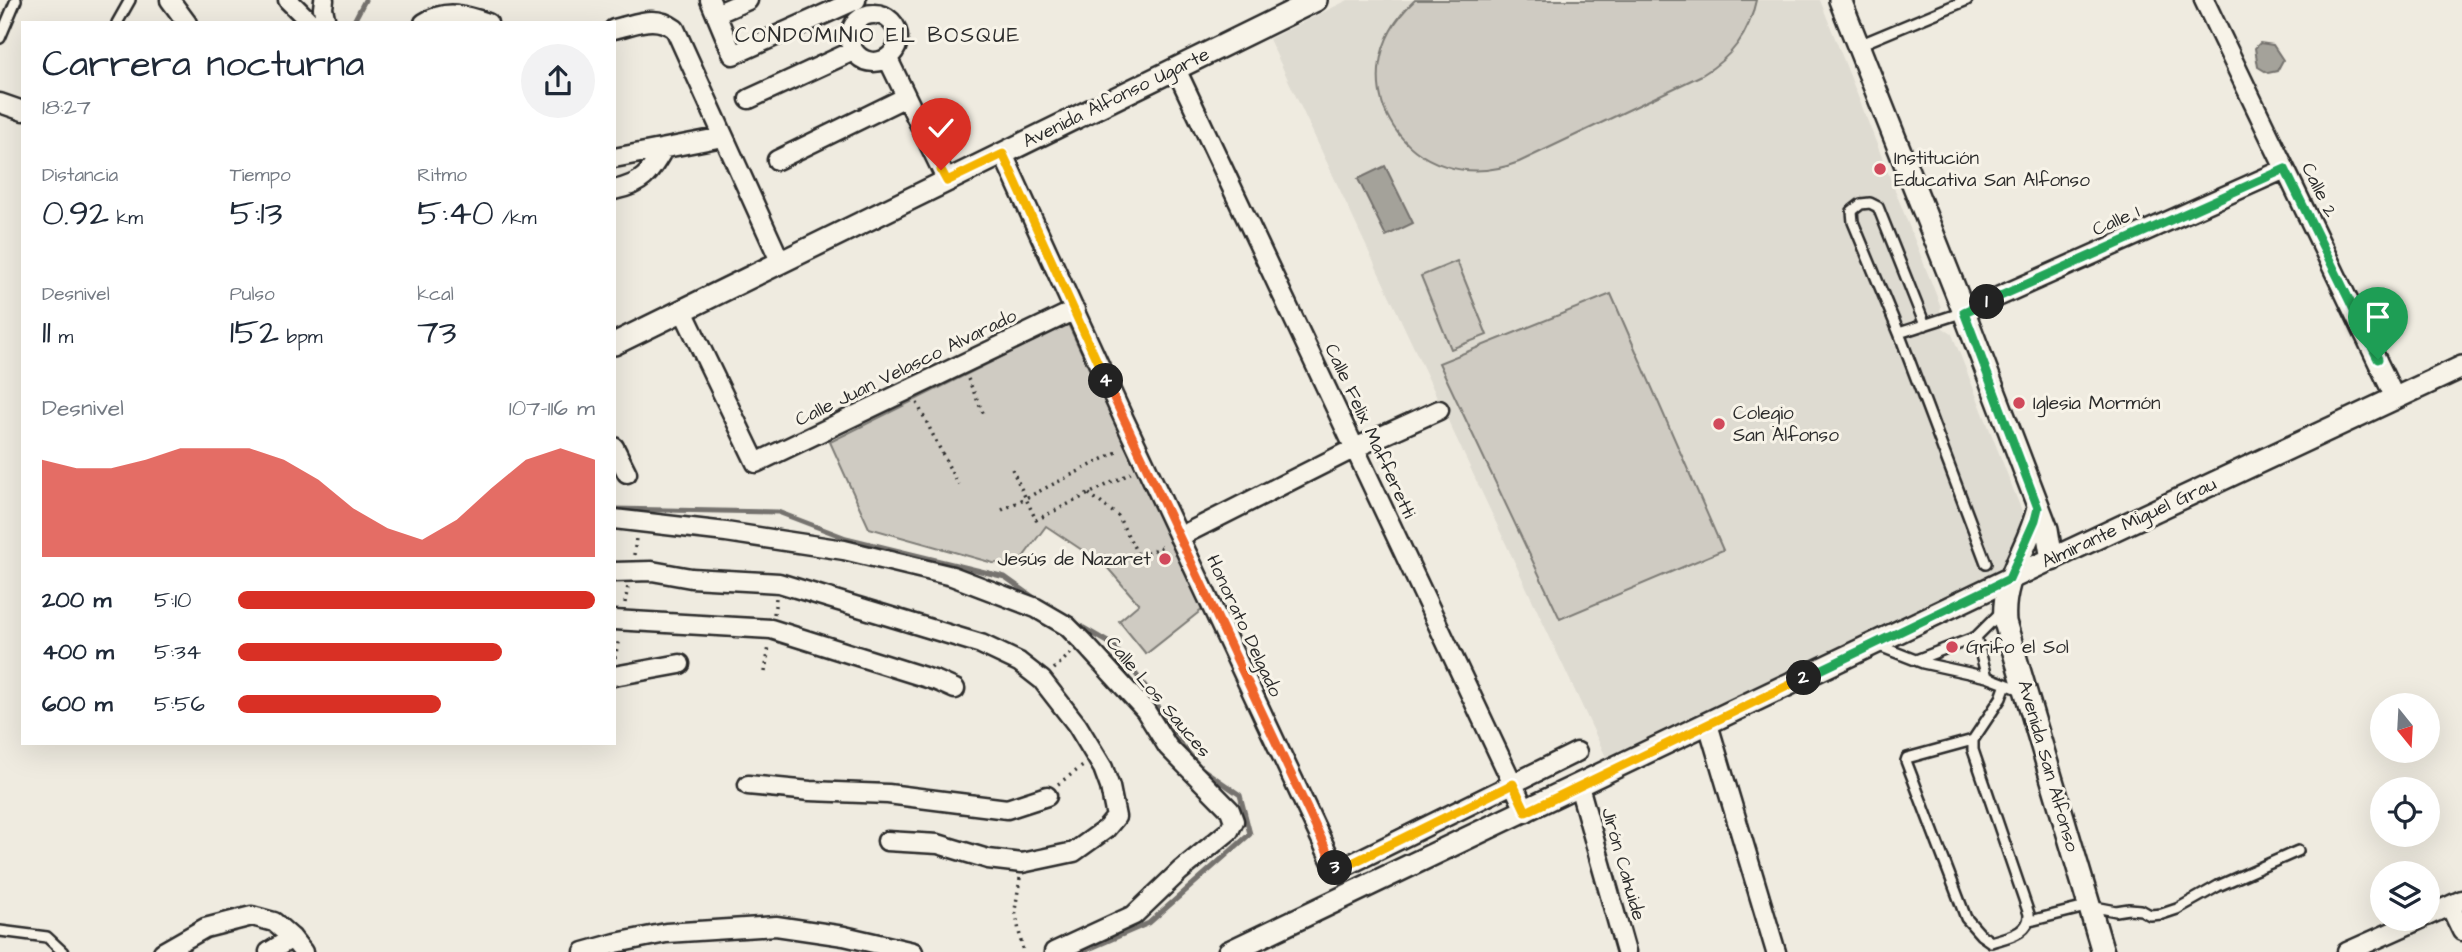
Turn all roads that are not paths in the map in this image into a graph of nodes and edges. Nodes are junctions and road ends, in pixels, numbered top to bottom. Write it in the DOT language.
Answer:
graph roads {
  1 [pos="16,0"];
  2 [pos="130,0"];
  3 [pos="170,0"];
  4 [pos="288,0"];
  5 [pos="324,0"];
  6 [pos="748,0"];
  7 [pos="1316,0"];
  8 [pos="1840,0"];
  9 [pos="1967,0"];
  10 [pos="2204,0"];
  11 [pos="856,4"];
  12 [pos="713,7"];
  13 [pos="118,21"];
  14 [pos="186,21"];
  15 [pos="309,21"];
  16 [pos="326,21"];
  17 [pos="428,21"];
  18 [pos="481,21"];
  19 [pos="616,29"];
  20 [pos="0,38"];
  21 [pos="1859,45"];
  22 [pos="853,51"];
  23 [pos="888,59"];
  24 [pos="1176,69"];
  25 [pos="906,97"];
  26 [pos="749,99"];
  27 [pos="0,103"];
  28 [pos="21,110"];
  29 [pos="723,137"];
  30 [pos="663,150"];
  31 [pos="1003,154"];
  32 [pos="616,158"];
  33 [pos="776,160"];
  34 [pos="2285,169"];
  35 [pos="947,181"];
  36 [pos="616,190"];
  37 [pos="781,262"];
  38 [pos="1075,310"];
  39 [pos="682,311"];
  40 [pos="1964,312"];
  41 [pos="1925,325"];
  42 [pos="1899,333"];
  43 [pos="616,343"];
  44 [pos="2462,367"];
  45 [pos="2395,398"];
  46 [pos="1439,410"];
  47 [pos="1355,448"];
  48 [pos="616,451"];
  49 [pos="627,473"];
  50 [pos="2038,508"];
  51 [pos="616,519"];
  52 [pos="1173,540"];
  53 [pos="2052,560"];
  54 [pos="1986,563"];
  55 [pos="623,572"];
  56 [pos="2009,579"];
  57 [pos="2004,609"];
  58 [pos="618,620"];
  59 [pos="1976,636"];
  60 [pos="1875,644"];
  61 [pos="1916,660"];
  62 [pos="680,664"];
  63 [pos="616,676"];
  64 [pos="1987,677"];
  65 [pos="2006,684"];
  66 [pos="955,689"];
  67 [pos="2026,692"];
  68 [pos="1708,724"];
  69 [pos="1973,740"];
  70 [pos="1577,752"];
  71 [pos="1513,784"];
  72 [pos="748,785"];
  73 [pos="1579,786"];
  74 [pos="1047,796"];
  75 [pos="1526,812"];
  76 [pos="887,841"];
  77 [pos="2298,851"];
  78 [pos="2456,903"];
  79 [pos="2090,906"];
  80 [pos="2440,910"];
  81 [pos="2029,921"];
  82 [pos="0,931"];
  83 [pos="2394,931"];
  84 [pos="2462,931"];
  85 [pos="298,945"];
  86 [pos="63,952"];
  87 [pos="163,952"];
  88 [pos="269,952"];
  89 [pos="584,952"];
  90 [pos="913,952"];
  91 [pos="1054,952"];
  92 [pos="1229,952"];
  93 [pos="1626,952"];
  94 [pos="1776,952"];
  95 [pos="2103,952"];
  96 [pos="2347,952"];
  1 -- 20 [label="lane"];
  2 -- 13 [label="lane"];
  3 -- 14 [label="street"];
  4 -- 15 [label="street"];
  5 -- 16 [label="street"];
  6 -- 12 [label="street"];
  7 -- 24 [label="street, Avenida Alfonso Ugarte"];
  8 -- 21 [label="street"];
  9 -- 21 [label="lane"];
  10 -- 34 [label="street, Calle 2"];
  11 -- 12 [label="street"];
  11 -- 22 [label="street"];
  11 -- 23 [label="street"];
  17 -- 18 [label="street"];
  19 -- 29 [label="street"];
  21 -- 40 [label="street"];
  22 -- 23 [label="street"];
  22 -- 26 [label="street"];
  23 -- 25 [label="street"];
  24 -- 31 [label="street, Avenida Alfonso Ugarte"];
  24 -- 47 [label="street, Calle Felix Mafferetti"];
  25 -- 33 [label="street"];
  25 -- 35 [label="street"];
  27 -- 28 [label="street"];
  29 -- 30 [label="street"];
  29 -- 37 [label="street"];
  30 -- 32 [label="street"];
  30 -- 36 [label="street"];
  31 -- 35 [label="street, Avenida Alfonso Ugarte"];
  31 -- 38 [label="street, Honorato Delgado"];
  34 -- 40 [label="street, Calle 1"];
  34 -- 45 [label="street, Calle 2"];
  35 -- 37 [label="street, Avenida Alfonso Ugarte"];
  37 -- 39 [label="street, Avenida Alfonso Ugarte"];
  38 -- 39 [label="street, Calle Juan Velasco Alvarado"];
  38 -- 52 [label="street, Honorato Delgado"];
  39 -- 43 [label="street, Avenida Alfonso Ugarte"];
  40 -- 41 [label="lane"];
  40 -- 50 [label="street"];
  41 -- 42 [label="lane"];
  41 -- 42 [label="lane"];
  42 -- 54 [label="lane"];
  44 -- 45 [label="street, Almirante Miguel Grau"];
  45 -- 53 [label="street, Almirante Miguel Grau"];
  46 -- 47 [label="street"];
  47 -- 52 [label="street"];
  47 -- 71 [label="street, Calle Felix Mafferetti"];
  48 -- 49 [label="street"];
  50 -- 53 [label="street"];
  50 -- 56 [label="street, Avenida San Alfonso"];
  51 -- 91 [label="street, Calle Los Sauces"];
  52 -- 71 [label="street, Honorato Delgado"];
  53 -- 56 [label="street, Almirante Miguel Grau"];
  55 -- 76 [label="street"];
  56 -- 57 [label="street, Avenida San Alfonso"];
  56 -- 60 [label="street, Almirante Miguel Grau"];
  57 -- 59 [label="lane"];
  57 -- 67 [label="street, Avenida San Alfonso"];
  58 -- 66 [label="street"];
  59 -- 61 [label="lane"];
  59 -- 64 [label="lane"];
  60 -- 61 [label="lane"];
  60 -- 68 [label="street, Almirante Miguel Grau"];
  61 -- 64 [label="lane"];
  62 -- 63 [label="street"];
  64 -- 65 [label="lane"];
  65 -- 67 [label="lane"];
  65 -- 69 [label="lane"];
  67 -- 79 [label="street, Avenida San Alfonso"];
  68 -- 73 [label="street, Almirante Miguel Grau"];
  68 -- 94 [label="street"];
  69 -- 81 [label="lane"];
  69 -- 81 [label="lane"];
  70 -- 71 [label="street, Honorato Delgado"];
  71 -- 75 [label="street, Calle Felix Mafferetti"];
  72 -- 74 [label="street"];
  73 -- 75 [label="street, Almirante Miguel Grau"];
  73 -- 93 [label="street, Jirón Cahuide"];
  75 -- 92 [label="street, Almirante Miguel Grau"];
  77 -- 79 [label="lane"];
  78 -- 80 [label="street"];
  78 -- 84 [label="street"];
  79 -- 81 [label="lane"];
  79 -- 95 [label="street, Avenida San Alfonso"];
  82 -- 86 [label="lane"];
  83 -- 96 [label="street"];
  85 -- 87 [label="street"];
  85 -- 88 [label="street"];
  89 -- 90 [label="street"];
}
